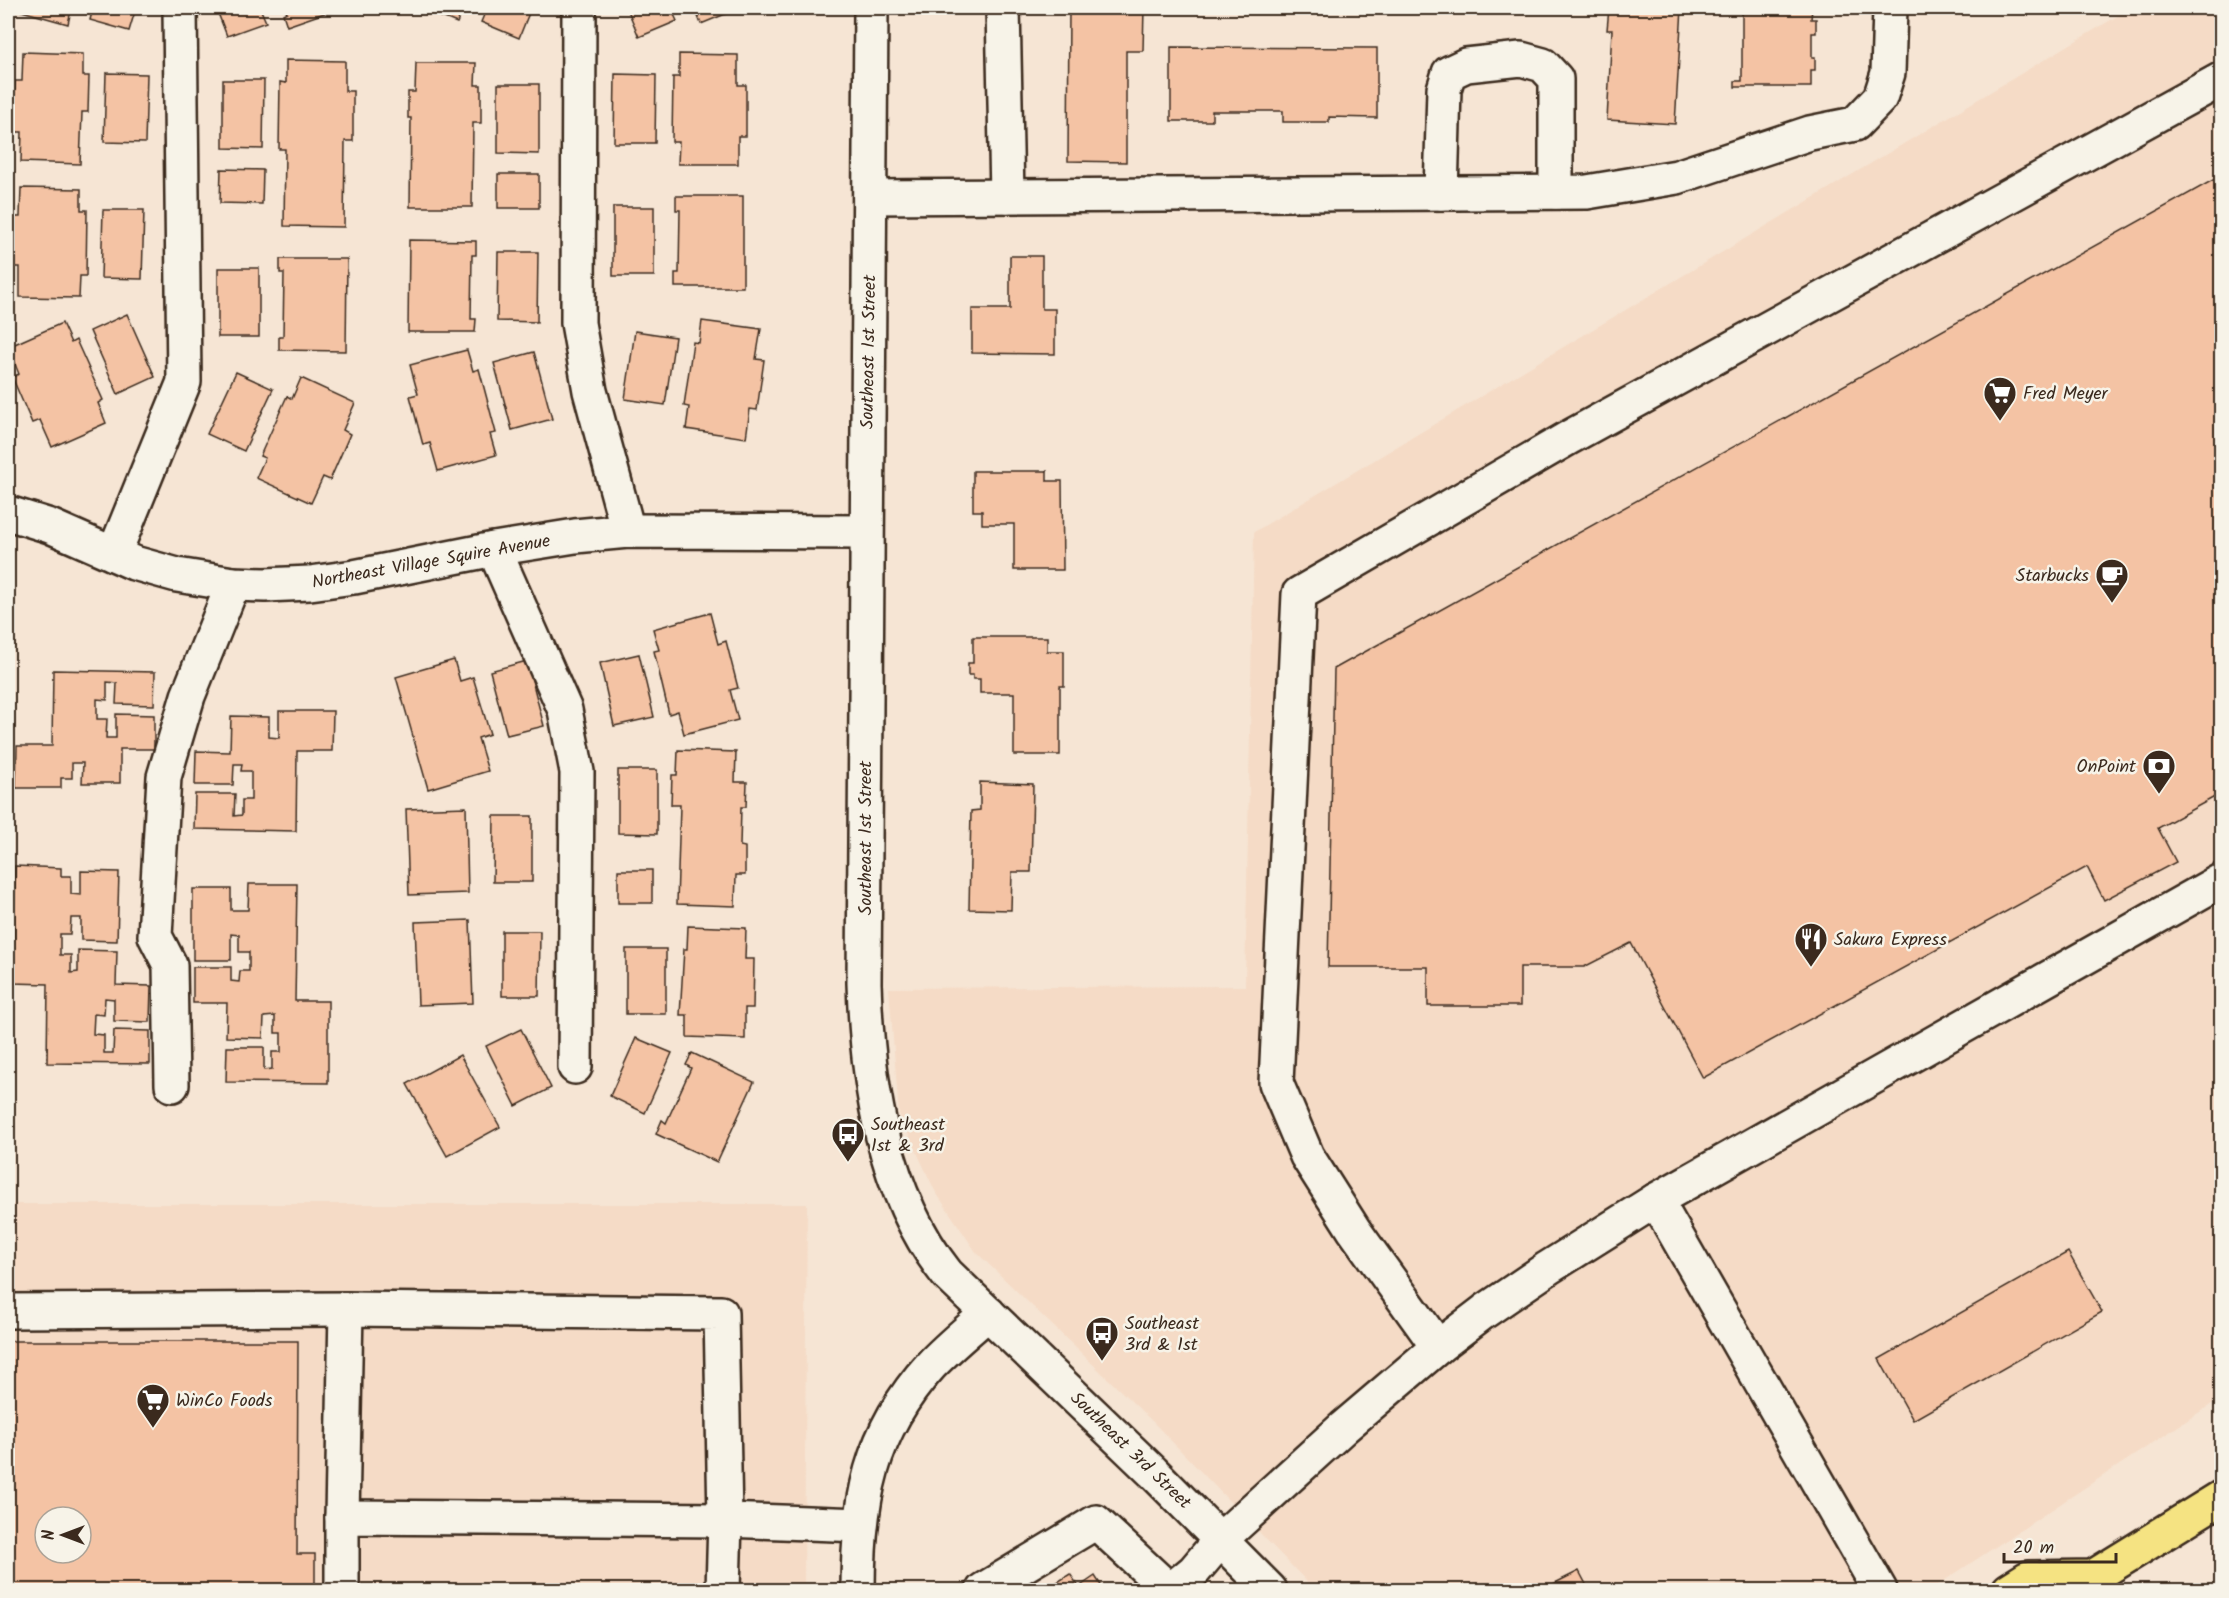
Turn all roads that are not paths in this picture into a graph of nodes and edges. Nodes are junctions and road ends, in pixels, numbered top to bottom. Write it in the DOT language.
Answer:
graph roads {
  1 [pos="180,8"];
  2 [pos="579,8"];
  3 [pos="871,8"];
  4 [pos="1003,8"];
  5 [pos="1890,8"];
  6 [pos="2222,79"];
  7 [pos="1556,192"];
  8 [pos="1441,193"];
  9 [pos="1007,196"];
  10 [pos="870,197"];
  11 [pos="8,513"];
  12 [pos="628,531"];
  13 [pos="866,531"];
  14 [pos="494,549"];
  15 [pos="114,554"];
  16 [pos="232,584"];
  17 [pos="2222,880"];
  18 [pos="575,1067"];
  19 [pos="172,1084"];
  20 [pos="1656,1200"];
  21 [pos="346,1308"];
  22 [pos="8,1311"];
  23 [pos="988,1313"];
  24 [pos="1437,1347"];
  25 [pos="2222,1497"];
  26 [pos="342,1517"];
  27 [pos="725,1520"];
  28 [pos="861,1526"];
  29 [pos="1221,1539"];
  30 [pos="2090,1584"];
  31 [pos="342,1590"];
  32 [pos="723,1590"];
  33 [pos="858,1590"];
  34 [pos="983,1590"];
  35 [pos="1170,1590"];
  36 [pos="1270,1590"];
  37 [pos="1880,1590"];
  38 [pos="2009,1590"];
  1 -- 15 [label="street"];
  2 -- 12 [label="street"];
  3 -- 10 [label="street, Southeast 1st Street"];
  4 -- 9 [label="street"];
  5 -- 7 [label="street"];
  6 -- 24 [label="street"];
  7 -- 8 [label="street"];
  7 -- 8 [label="street"];
  8 -- 9 [label="street"];
  9 -- 10 [label="street"];
  10 -- 13 [label="street, Southeast 1st Street"];
  11 -- 15 [label="street, Northeast Village Squire Avenue"];
  12 -- 13 [label="street, Northeast Village Squire Avenue"];
  12 -- 14 [label="street, Northeast Village Squire Avenue"];
  13 -- 23 [label="street, Southeast 1st Street"];
  14 -- 16 [label="street, Northeast Village Squire Avenue"];
  14 -- 18 [label="street"];
  15 -- 16 [label="street, Northeast Village Squire Avenue"];
  16 -- 19 [label="street"];
  17 -- 20 [label="street"];
  20 -- 24 [label="street"];
  20 -- 37 [label="street"];
  21 -- 22 [label="street"];
  21 -- 26 [label="street"];
  21 -- 27 [label="street"];
  23 -- 28 [label="street"];
  23 -- 29 [label="street, Southeast 3rd Street"];
  24 -- 29 [label="street"];
  25 -- 30 [label="highway"];
  26 -- 27 [label="street"];
  26 -- 31 [label="street"];
  27 -- 28 [label="street"];
  27 -- 32 [label="street"];
  28 -- 33 [label="street"];
  29 -- 35 [label="street"];
  29 -- 36 [label="street, Southeast 3rd Street"];
  30 -- 38 [label="highway"];
  34 -- 35 [label="street"];
}
